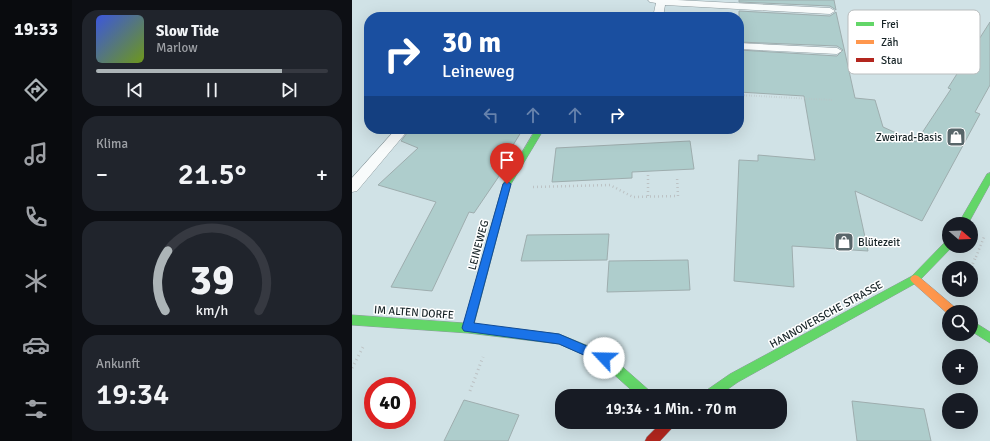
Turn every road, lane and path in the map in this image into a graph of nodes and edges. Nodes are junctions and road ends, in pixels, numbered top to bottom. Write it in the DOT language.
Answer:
graph roads {
  1 [pos="657,1"];
  2 [pos="830,11"];
  3 [pos="658,12"];
  4 [pos="744,46"];
  5 [pos="837,51"];
  6 [pos="744,95"];
  7 [pos="832,100"];
  8 [pos="399,134"];
  9 [pos="537,134"];
  10 [pos="648,175"];
  11 [pos="990,176"];
  12 [pos="677,177"];
  13 [pos="352,187"];
  14 [pos="527,187"];
  15 [pos="648,197"];
  16 [pos="967,217"];
  17 [pos="987,232"];
  18 [pos="942,251"];
  19 [pos="974,261"];
  20 [pos="915,279"];
  21 [pos="945,305"];
  22 [pos="352,320"];
  23 [pos="468,328"];
  24 [pos="978,330"];
  25 [pos="990,338"];
  26 [pos="639,389"];
  27 [pos="718,389"];
  28 [pos="663,429"];
  29 [pos="651,441"];
  1 -- 2 [label="lane"];
  1 -- 3 [label="lane"];
  4 -- 5 [label="lane"];
  6 -- 7 [label="path"];
  8 -- 13 [label="lane"];
  9 -- 23 [label="street, LEINEWEG"];
  10 -- 15 [label="path"];
  11 -- 16 [label="street"];
  12 -- 15 [label="path"];
  14 -- 15 [label="path"];
  17 -- 19 [label="path"];
  18 -- 20 [label="street, HANNOVERSCHE STRASSE"];
  20 -- 21 [label="street"];
  20 -- 27 [label="street, HANNOVERSCHE STRASSE"];
  22 -- 23 [label="street, IM ALTEN DORFE"];
  23 -- 26 [label="street, IM ALTEN DORFE"];
  24 -- 25 [label="street"];
  28 -- 29 [label="street"];
}
